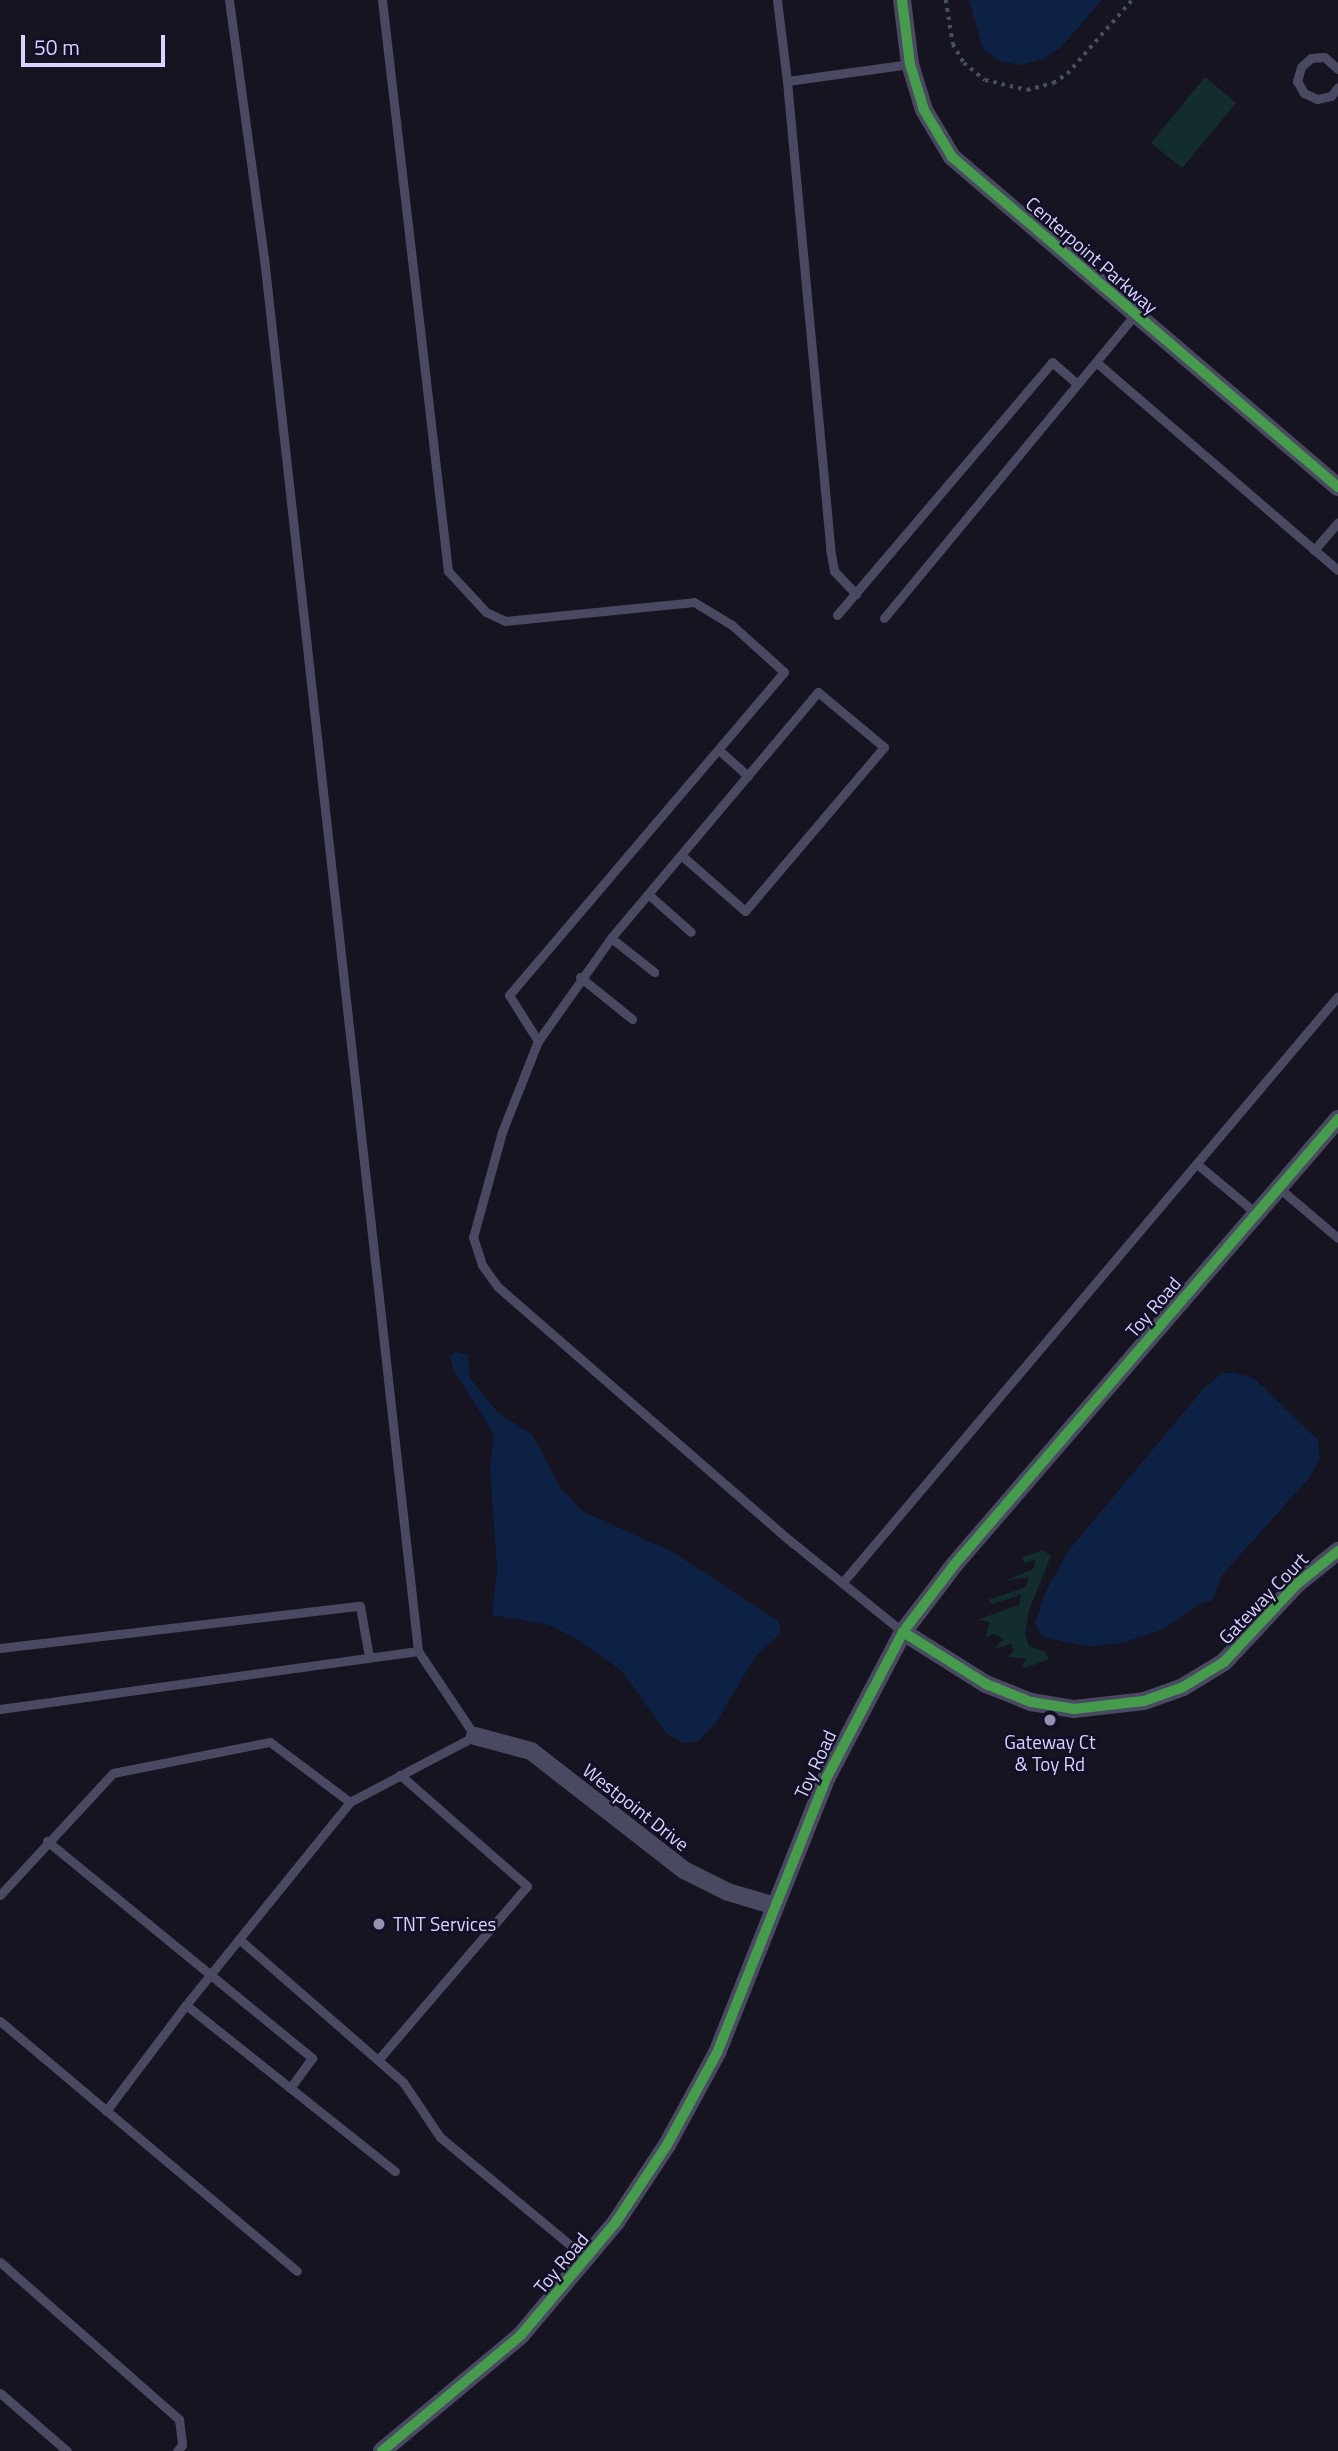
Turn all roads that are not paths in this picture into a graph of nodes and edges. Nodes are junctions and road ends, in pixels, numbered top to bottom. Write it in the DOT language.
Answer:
graph roads {
  1 [pos="229,0"];
  2 [pos="382,0"];
  3 [pos="777,0"];
  4 [pos="902,0"];
  5 [pos="910,64"];
  6 [pos="1338,69"];
  7 [pos="787,81"];
  8 [pos="1338,87"];
  9 [pos="1135,315"];
  10 [pos="1096,362"];
  11 [pos="1077,384"];
  12 [pos="1338,486"];
  13 [pos="1338,522"];
  14 [pos="1314,550"];
  15 [pos="1338,570"];
  16 [pos="856,594"];
  17 [pos="837,615"];
  18 [pos="884,618"];
  19 [pos="719,750"];
  20 [pos="748,776"];
  21 [pos="681,855"];
  22 [pos="648,894"];
  23 [pos="691,932"];
  24 [pos="611,938"];
  25 [pos="654,972"];
  26 [pos="580,977"];
  27 [pos="1338,996"];
  28 [pos="632,1019"];
  29 [pos="538,1041"];
  30 [pos="1338,1119"];
  31 [pos="1197,1164"];
  32 [pos="1279,1188"];
  33 [pos="1257,1214"];
  34 [pos="1338,1237"];
  35 [pos="1338,1551"];
  36 [pos="842,1583"];
  37 [pos="903,1632"];
  38 [pos="0,1648"];
  39 [pos="418,1651"];
  40 [pos="369,1657"];
  41 [pos="0,1709"];
  42 [pos="475,1736"];
  43 [pos="400,1775"];
  44 [pos="350,1802"];
  45 [pos="47,1841"];
  46 [pos="0,1895"];
  47 [pos="775,1906"];
  48 [pos="239,1939"];
  49 [pos="210,1975"];
  50 [pos="186,2005"];
  51 [pos="0,2021"];
  52 [pos="378,2060"];
  53 [pos="290,2088"];
  54 [pos="106,2111"];
  55 [pos="395,2171"];
  56 [pos="588,2260"];
  57 [pos="0,2262"];
  58 [pos="297,2271"];
  59 [pos="0,2393"];
  60 [pos="67,2451"];
  61 [pos="177,2451"];
  62 [pos="382,2451"];
  1 -- 39 [label="lane"];
  2 -- 19 [label="lane"];
  3 -- 7 [label="lane"];
  4 -- 5 [label="street, Centerpoint Parkway"];
  5 -- 7 [label="lane"];
  5 -- 9 [label="street, Centerpoint Parkway"];
  6 -- 8 [label="lane"];
  7 -- 16 [label="lane"];
  9 -- 10 [label="lane"];
  9 -- 12 [label="street, Centerpoint Parkway"];
  10 -- 11 [label="lane"];
  10 -- 14 [label="lane"];
  11 -- 16 [label="lane"];
  11 -- 18 [label="lane"];
  13 -- 14 [label="lane"];
  14 -- 15 [label="lane"];
  16 -- 17 [label="lane"];
  19 -- 20 [label="lane"];
  19 -- 29 [label="lane"];
  20 -- 21 [label="lane"];
  20 -- 21 [label="lane"];
  21 -- 22 [label="lane"];
  22 -- 23 [label="lane"];
  22 -- 24 [label="lane"];
  24 -- 25 [label="lane"];
  24 -- 26 [label="lane"];
  26 -- 28 [label="lane"];
  26 -- 29 [label="lane"];
  27 -- 31 [label="lane"];
  29 -- 36 [label="lane"];
  30 -- 32 [label="street, Toy Road"];
  31 -- 33 [label="lane"];
  31 -- 36 [label="lane"];
  32 -- 33 [label="street, Toy Road"];
  32 -- 34 [label="lane"];
  33 -- 37 [label="street, Toy Road"];
  35 -- 37 [label="street, Gateway Court"];
  36 -- 37 [label="lane"];
  37 -- 47 [label="street, Toy Road"];
  38 -- 40 [label="lane"];
  39 -- 40 [label="lane"];
  39 -- 42 [label="lane"];
  40 -- 41 [label="lane"];
  42 -- 43 [label="lane"];
  42 -- 47 [label="street, Westpoint Drive"];
  43 -- 44 [label="lane"];
  43 -- 52 [label="lane"];
  44 -- 45 [label="lane"];
  44 -- 48 [label="lane"];
  45 -- 46 [label="lane"];
  45 -- 49 [label="lane"];
  47 -- 56 [label="street, Toy Road"];
  48 -- 49 [label="lane"];
  48 -- 52 [label="lane"];
  49 -- 50 [label="lane"];
  49 -- 53 [label="lane"];
  50 -- 53 [label="lane"];
  50 -- 54 [label="lane"];
  51 -- 54 [label="lane"];
  52 -- 56 [label="lane"];
  53 -- 55 [label="lane"];
  54 -- 58 [label="lane"];
  56 -- 62 [label="street, Toy Road"];
  57 -- 61 [label="lane"];
  59 -- 60 [label="lane"];
}
